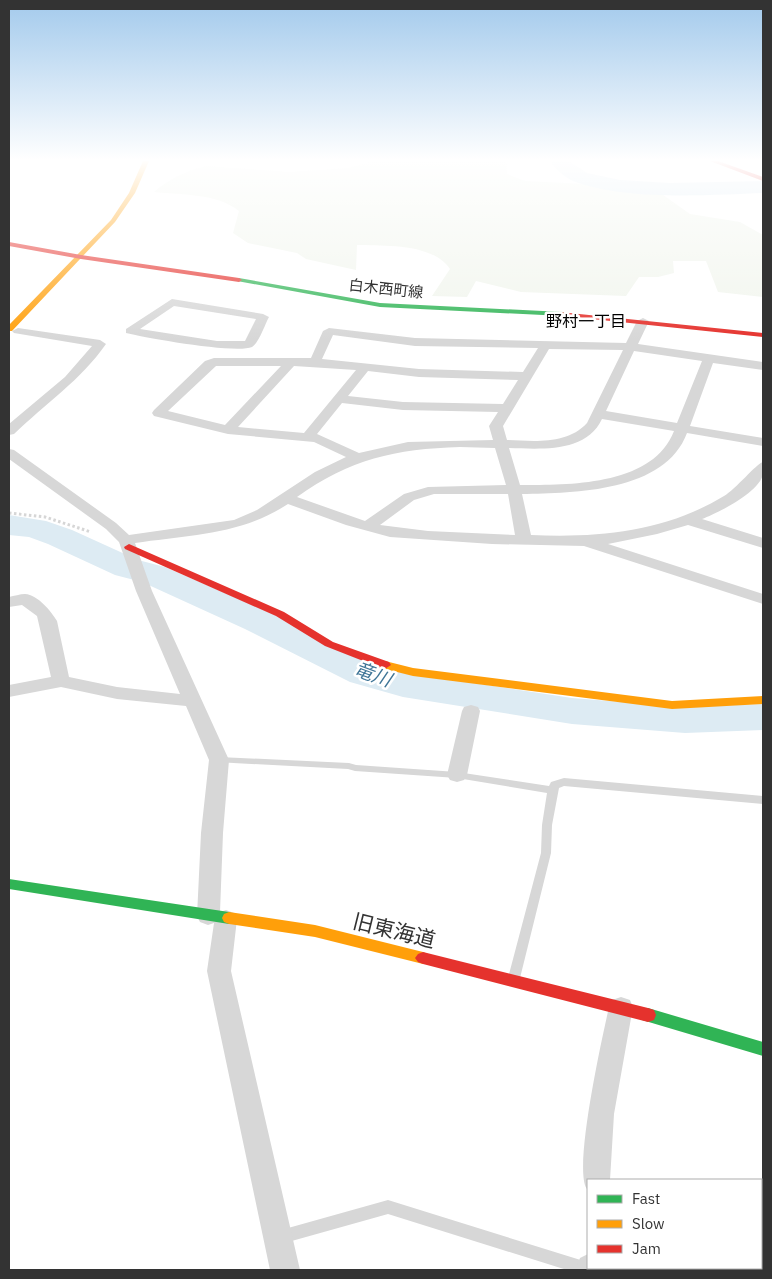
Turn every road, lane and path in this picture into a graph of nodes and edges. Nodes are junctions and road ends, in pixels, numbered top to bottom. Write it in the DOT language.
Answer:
graph roads {
  1 [pos="115,221"];
  2 [pos="9,244"];
  3 [pos="81,257"];
  4 [pos="643,321"];
  5 [pos="13,330"];
  6 [pos="763,335"];
  7 [pos="217,345"];
  8 [pos="545,346"];
  9 [pos="630,347"];
  10 [pos="709,358"];
  11 [pos="214,362"];
  12 [pos="291,362"];
  13 [pos="315,362"];
  14 [pos="763,366"];
  15 [pos="364,368"];
  16 [pos="525,376"];
  17 [pos="338,399"];
  18 [pos="505,408"];
  19 [pos="598,414"];
  20 [pos="683,428"];
  21 [pos="228,430"];
  22 [pos="9,431"];
  23 [pos="308,436"];
  24 [pos="763,442"];
  25 [pos="502,445"];
  26 [pos="9,453"];
  27 [pos="357,457"];
  28 [pos="763,466"];
  29 [pos="514,490"];
  30 [pos="288,499"];
  31 [pos="9,513"];
  32 [pos="688,520"];
  33 [pos="370,526"];
  34 [pos="93,533"];
  35 [pos="524,540"];
  36 [pos="584,541"];
  37 [pos="763,542"];
  38 [pos="129,547"];
  39 [pos="763,599"];
  40 [pos="9,602"];
  41 [pos="61,681"];
  42 [pos="9,690"];
  43 [pos="763,700"];
  44 [pos="193,701"];
  45 [pos="471,711"];
  46 [pos="219,760"];
  47 [pos="457,775"];
  48 [pos="552,790"];
  49 [pos="763,800"];
  50 [pos="9,884"];
  51 [pos="217,918"];
  52 [pos="513,980"];
  53 [pos="621,1006"];
  54 [pos="763,1049"];
  55 [pos="596,1179"];
  56 [pos="278,1238"];
  57 [pos="587,1268"];
  58 [pos="285,1270"];
  1 -- 3 [label="street"];
  2 -- 3 [label="street, 白木西町線"];
  3 -- 4 [label="street, 白木西町線"];
  3 -- 5 [label="street"];
  4 -- 6 [label="street, 白木西町線"];
  4 -- 9 [label="street"];
  5 -- 22 [label="street"];
  7 -- 7 [label="street"];
  7 -- 11 [label="street"];
  8 -- 9 [label="street"];
  8 -- 13 [label="street"];
  8 -- 16 [label="street"];
  9 -- 10 [label="street"];
  9 -- 19 [label="street"];
  10 -- 14 [label="street"];
  10 -- 20 [label="street"];
  11 -- 12 [label="street"];
  11 -- 21 [label="street"];
  12 -- 13 [label="street"];
  12 -- 21 [label="street"];
  13 -- 15 [label="street"];
  15 -- 16 [label="street"];
  15 -- 17 [label="street"];
  16 -- 18 [label="street"];
  17 -- 18 [label="street"];
  17 -- 23 [label="street"];
  18 -- 25 [label="street"];
  19 -- 20 [label="street"];
  19 -- 25 [label="street"];
  20 -- 24 [label="street"];
  20 -- 29 [label="street"];
  21 -- 23 [label="street"];
  23 -- 27 [label="street"];
  25 -- 27 [label="street"];
  25 -- 29 [label="street"];
  26 -- 38 [label="street"];
  27 -- 30 [label="street"];
  28 -- 32 [label="street"];
  29 -- 33 [label="street"];
  29 -- 35 [label="street"];
  30 -- 33 [label="street"];
  30 -- 38 [label="street"];
  31 -- 34 [label="path"];
  32 -- 36 [label="street"];
  32 -- 37 [label="street"];
  33 -- 35 [label="street"];
  35 -- 36 [label="street"];
  36 -- 39 [label="street"];
  38 -- 43 [label="street"];
  38 -- 44 [label="street"];
  40 -- 41 [label="street"];
  41 -- 42 [label="street"];
  41 -- 44 [label="street"];
  44 -- 46 [label="street"];
  45 -- 47 [label="street"];
  46 -- 47 [label="lane"];
  46 -- 51 [label="street"];
  47 -- 48 [label="lane"];
  48 -- 49 [label="lane"];
  48 -- 52 [label="lane"];
  50 -- 51 [label="street, 旧東海道"];
  51 -- 52 [label="street, 旧東海道"];
  51 -- 56 [label="street"];
  52 -- 53 [label="street, 旧東海道"];
  53 -- 54 [label="street, 旧東海道"];
  53 -- 55 [label="street"];
  56 -- 57 [label="lane"];
  56 -- 58 [label="street"];
}
